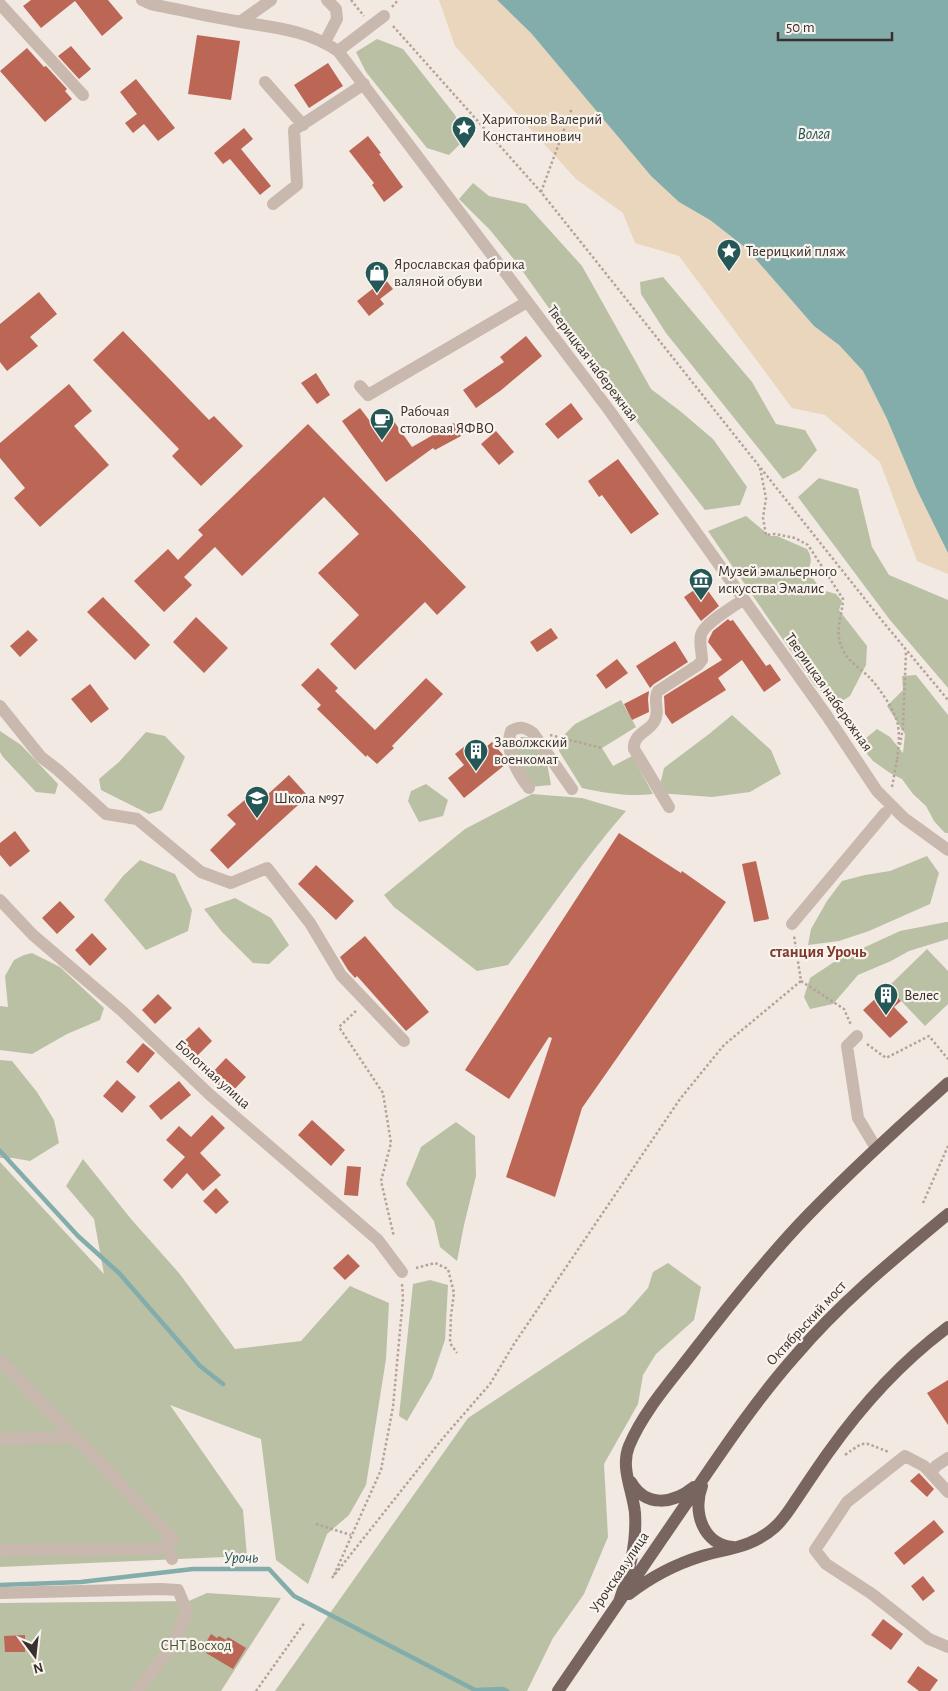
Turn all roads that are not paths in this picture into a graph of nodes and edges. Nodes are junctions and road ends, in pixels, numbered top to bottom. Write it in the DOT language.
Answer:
graph roads {
  1 [pos="142,0"];
  2 [pos="271,0"];
  3 [pos="328,0"];
  4 [pos="0,4"];
  5 [pos="384,16"];
  6 [pos="240,22"];
  7 [pos="325,42"];
  8 [pos="338,51"];
  9 [pos="266,82"];
  10 [pos="364,84"];
  11 [pos="84,95"];
  12 [pos="303,125"];
  13 [pos="273,204"];
  14 [pos="527,302"];
  15 [pos="360,386"];
  16 [pos="744,599"];
  17 [pos="0,706"];
  18 [pos="529,788"];
  19 [pos="572,789"];
  20 [pos="669,807"];
  21 [pos="887,808"];
  22 [pos="948,850"];
  23 [pos="0,900"];
  24 [pos="792,924"];
  25 [pos="857,1036"];
  26 [pos="404,1041"];
  27 [pos="948,1083"];
  28 [pos="876,1148"];
  29 [pos="948,1214"];
  30 [pos="402,1272"];
  31 [pos="947,1331"];
  32 [pos="0,1360"];
  33 [pos="75,1437"];
  34 [pos="0,1439"];
  35 [pos="948,1458"];
  36 [pos="626,1471"];
  37 [pos="708,1472"];
  38 [pos="931,1473"];
  39 [pos="948,1492"];
  40 [pos="170,1541"];
  41 [pos="747,1545"];
  42 [pos="0,1550"];
  43 [pos="172,1559"];
  44 [pos="0,1593"];
  45 [pos="619,1602"];
  46 [pos="948,1647"];
  47 [pos="137,1691"];
  48 [pos="558,1691"];
  1 -- 6 [label="street, Тверицкая набережная"];
  2 -- 6 [label="street"];
  3 -- 7 [label="street"];
  4 -- 11 [label="street"];
  5 -- 8 [label="street"];
  6 -- 7 [label="street, Тверицкая набережная"];
  7 -- 8 [label="street, Тверицкая набережная"];
  8 -- 10 [label="street, Тверицкая набережная"];
  9 -- 12 [label="street"];
  10 -- 12 [label="street"];
  10 -- 14 [label="street, Тверицкая набережная"];
  12 -- 13 [label="street"];
  14 -- 15 [label="street"];
  14 -- 16 [label="street, Тверицкая набережная"];
  16 -- 20 [label="street"];
  16 -- 21 [label="street, Тверицкая набережная"];
  17 -- 26 [label="street"];
  18 -- 19 [label="street"];
  21 -- 22 [label="street, Тверицкая набережная"];
  21 -- 24 [label="street"];
  23 -- 30 [label="street, Болотная улица"];
  25 -- 28 [label="street"];
  27 -- 28 [label="main road"];
  28 -- 36 [label="main road"];
  29 -- 37 [label="main road, Октябрьский мост"];
  31 -- 41 [label="main road"];
  32 -- 33 [label="street"];
  33 -- 34 [label="street"];
  33 -- 40 [label="street"];
  35 -- 38 [label="street"];
  36 -- 37 [label="main road"];
  36 -- 45 [label="main road"];
  37 -- 41 [label="main road"];
  37 -- 45 [label="main road, Урочская улица"];
  38 -- 39 [label="street"];
  38 -- 46 [label="street"];
  40 -- 42 [label="street"];
  40 -- 43 [label="street"];
  41 -- 45 [label="main road"];
  44 -- 47 [label="street"];
  45 -- 48 [label="main road, Урочская улица"];
}
